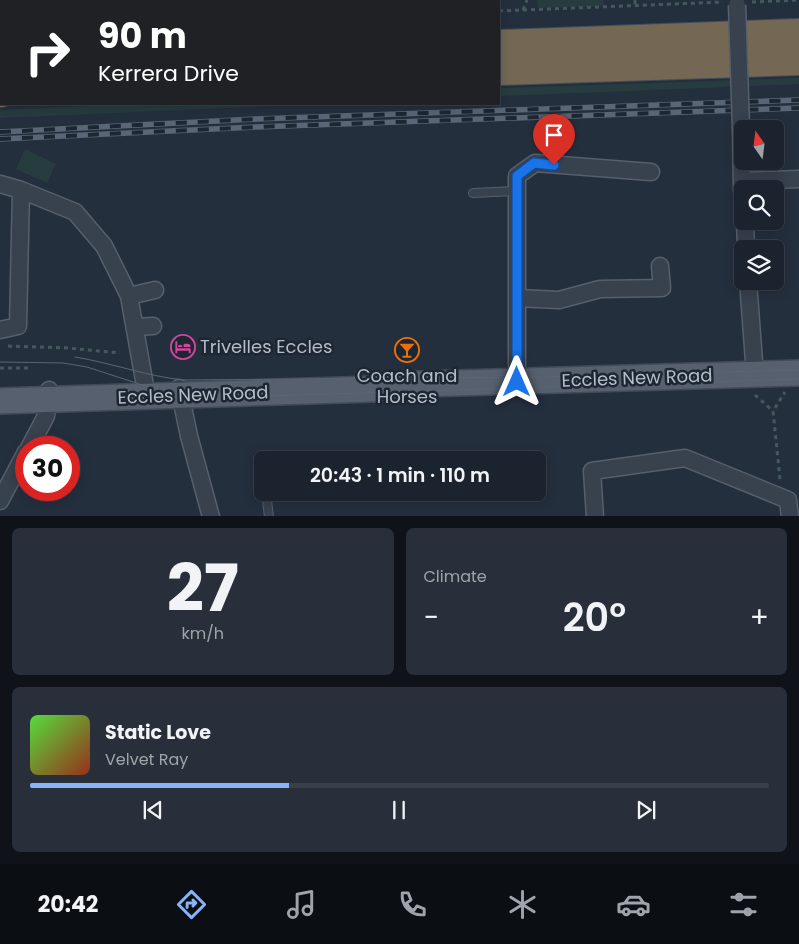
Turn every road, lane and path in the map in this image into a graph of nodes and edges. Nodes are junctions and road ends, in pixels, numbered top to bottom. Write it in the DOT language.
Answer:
graph roads {
  1 [pos="526,0"];
  2 [pos="635,0"];
  3 [pos="799,0"];
  4 [pos="737,2"];
  5 [pos="635,6"];
  6 [pos="523,10"];
  7 [pos="500,11"];
  8 [pos="799,34"];
  9 [pos="500,44"];
  10 [pos="799,61"];
  11 [pos="500,71"];
  12 [pos="651,172"];
  13 [pos="799,179"];
  14 [pos="742,180"];
  15 [pos="784,181"];
  16 [pos="0,184"];
  17 [pos="21,190"];
  18 [pos="517,190"];
  19 [pos="473,193"];
  20 [pos="660,266"];
  21 [pos="155,290"];
  22 [pos="748,290"];
  23 [pos="130,296"];
  24 [pos="517,298"];
  25 [pos="153,326"];
  26 [pos="136,327"];
  27 [pos="0,330"];
  28 [pos="0,346"];
  29 [pos="120,354"];
  30 [pos="0,368"];
  31 [pos="30,368"];
  32 [pos="517,382"];
  33 [pos="752,382"];
  34 [pos="793,382"];
  35 [pos="0,388"];
  36 [pos="146,390"];
  37 [pos="180,390"];
  38 [pos="49,393"];
  39 [pos="0,401"];
  40 [pos="773,411"];
  41 [pos="35,436"];
  42 [pos="15,473"];
  43 [pos="782,498"];
  44 [pos="0,501"];
  45 [pos="268,501"];
  46 [pos="210,516"];
  47 [pos="270,516"];
  48 [pos="595,516"];
  49 [pos="790,516"];
  1 -- 6 [label="path"];
  2 -- 5 [label="path"];
  3 -- 4 [label="path"];
  4 -- 5 [label="path"];
  4 -- 14 [label="street, bridge"];
  5 -- 6 [label="path"];
  6 -- 7 [label="path"];
  8 -- 9 [label="highway"];
  10 -- 11 [label="highway"];
  12 -- 18 [label="street"];
  13 -- 15 [label="street"];
  16 -- 17 [label="street"];
  17 -- 23 [label="street"];
  17 -- 27 [label="street"];
  18 -- 19 [label="lane"];
  18 -- 24 [label="street"];
  20 -- 24 [label="street"];
  21 -- 23 [label="street"];
  22 -- 33 [label="street"];
  23 -- 26 [label="street"];
  24 -- 32 [label="street"];
  25 -- 26 [label="street"];
  26 -- 36 [label="street"];
  28 -- 29 [label="path"];
  30 -- 31 [label="path"];
  32 -- 33 [label="main road, Eccles New Road"];
  32 -- 37 [label="main road, Eccles New Road"];
  33 -- 34 [label="main road, Eccles New Road"];
  33 -- 40 [label="path"];
  34 -- 40 [label="path"];
  35 -- 38 [label="main road, Eccles New Road"];
  36 -- 37 [label="main road, Eccles New Road"];
  36 -- 38 [label="main road, Eccles New Road"];
  37 -- 46 [label="street"];
  38 -- 39 [label="main road, Eccles New Road"];
  38 -- 41 [label="street"];
  40 -- 43 [label="path"];
  42 -- 44 [label="street"];
  43 -- 48 [label="street"];
  43 -- 49 [label="street"];
  45 -- 47 [label="lane"];
}
